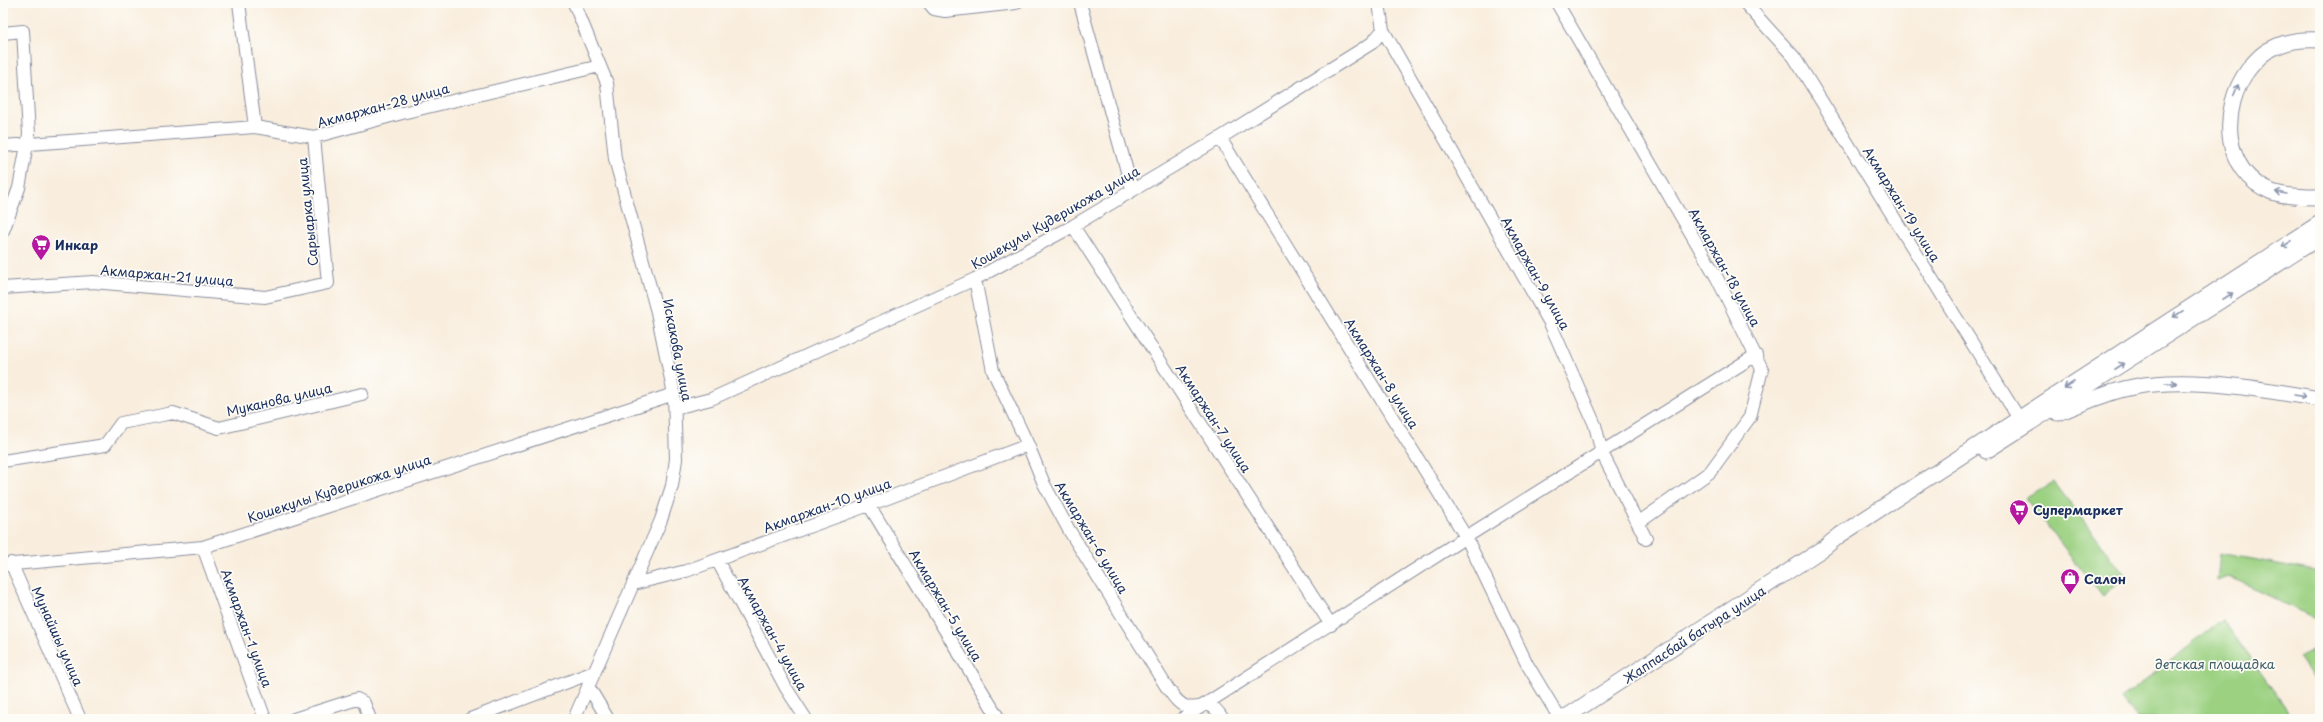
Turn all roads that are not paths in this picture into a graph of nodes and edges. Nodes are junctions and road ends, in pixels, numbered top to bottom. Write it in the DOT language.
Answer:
graph roads {
  1 [pos="239,3"];
  2 [pos="574,3"];
  3 [pos="929,3"];
  4 [pos="1016,3"];
  5 [pos="1080,3"];
  6 [pos="1379,3"];
  7 [pos="1557,3"];
  8 [pos="1745,3"];
  9 [pos="1382,30"];
  10 [pos="3,33"];
  11 [pos="2320,40"];
  12 [pos="600,66"];
  13 [pos="255,127"];
  14 [pos="314,137"];
  15 [pos="1220,138"];
  16 [pos="28,144"];
  17 [pos="3,146"];
  18 [pos="1132,190"];
  19 [pos="2320,197"];
  20 [pos="2320,223"];
  21 [pos="1073,226"];
  22 [pos="3,231"];
  23 [pos="2320,237"];
  24 [pos="975,279"];
  25 [pos="328,283"];
  26 [pos="3,288"];
  27 [pos="1756,355"];
  28 [pos="362,394"];
  29 [pos="674,394"];
  30 [pos="2320,400"];
  31 [pos="676,408"];
  32 [pos="2023,424"];
  33 [pos="1028,445"];
  34 [pos="1602,453"];
  35 [pos="3,461"];
  36 [pos="869,505"];
  37 [pos="1638,523"];
  38 [pos="1466,536"];
  39 [pos="1646,539"];
  40 [pos="203,547"];
  41 [pos="717,560"];
  42 [pos="7,564"];
  43 [pos="633,584"];
  44 [pos="1331,625"];
  45 [pos="594,672"];
  46 [pos="588,686"];
  47 [pos="1206,704"];
  48 [pos="80,719"];
  49 [pos="265,719"];
  50 [pos="294,719"];
  51 [pos="370,719"];
  52 [pos="470,719"];
  53 [pos="574,719"];
  54 [pos="608,719"];
  55 [pos="806,719"];
  56 [pos="999,719"];
  57 [pos="1182,719"];
  58 [pos="1223,719"];
  59 [pos="1562,719"];
  1 -- 13 [label="street"];
  2 -- 12 [label="street, Искакова улица"];
  3 -- 4 [label="street"];
  5 -- 18 [label="street"];
  6 -- 9 [label="street"];
  7 -- 27 [label="street, Акмаржан-18 улица"];
  8 -- 32 [label="street, Акмаржан-19 улица"];
  9 -- 15 [label="street, Кошекулы Кудерикожа улица"];
  9 -- 34 [label="street, Акмаржан-9 улица"];
  10 -- 16 [label="street"];
  19 -- 11 [label="main road, one-way"];
  12 -- 14 [label="street, Акмаржан-28 улица"];
  12 -- 29 [label="street, Искакова улица"];
  13 -- 14 [label="street, Акмаржан-28 улица"];
  13 -- 16 [label="street, Акмаржан-28 улица"];
  14 -- 25 [label="street, Сарыарка улица"];
  15 -- 18 [label="street, Кошекулы Кудерикожа улица"];
  15 -- 38 [label="street, Акмаржан-8 улица"];
  16 -- 17 [label="street, Акмаржан-28 улица"];
  16 -- 22 [label="street"];
  18 -- 21 [label="street, Кошекулы Кудерикожа улица"];
  20 -- 32 [label="main road, one-way"];
  21 -- 24 [label="street, Кошекулы Кудерикожа улица"];
  21 -- 44 [label="street, Акмаржан-7 улица"];
  32 -- 23 [label="main road, one-way"];
  24 -- 31 [label="street, Кошекулы Кудерикожа улица"];
  24 -- 33 [label="street, Акмаржан-6 улица"];
  25 -- 26 [label="street, Акмаржан-21 улица"];
  27 -- 34 [label="street"];
  27 -- 37 [label="street, Акмаржан-18 улица"];
  28 -- 35 [label="street, Муканова улица"];
  29 -- 31 [label="street, Искакова улица"];
  29 -- 40 [label="street, Кошекулы Кудерикожа улица"];
  32 -- 30 [label="main road, one-way"];
  31 -- 43 [label="street, Искакова улица"];
  32 -- 59 [label="main road, Жаппасбай батыра улица"];
  33 -- 36 [label="street, Акмаржан-10 улица"];
  33 -- 47 [label="street, Акмаржан-6 улица"];
  34 -- 37 [label="street, Акмаржан-9 улица"];
  34 -- 38 [label="street"];
  36 -- 41 [label="street, Акмаржан-10 улица"];
  36 -- 56 [label="street, Акмаржан-5 улица"];
  37 -- 39 [label="street, Акмаржан-9 улица"];
  38 -- 44 [label="street"];
  38 -- 59 [label="street, Акмаржан-8 улица"];
  40 -- 42 [label="street, Кошекулы Кудерикожа улица"];
  40 -- 49 [label="street, Акмаржан-1 улица"];
  41 -- 43 [label="street, Акмаржан-10 улица"];
  41 -- 55 [label="street, Акмаржан-4 улица"];
  42 -- 48 [label="street, Мунайшы улица"];
  43 -- 45 [label="street, Искакова улица"];
  44 -- 47 [label="street"];
  45 -- 46 [label="street, Искакова улица"];
  45 -- 52 [label="street"];
  46 -- 53 [label="street, Искакова улица"];
  46 -- 54 [label="street"];
  47 -- 57 [label="street"];
  47 -- 58 [label="street"];
  50 -- 51 [label="street"];
}
